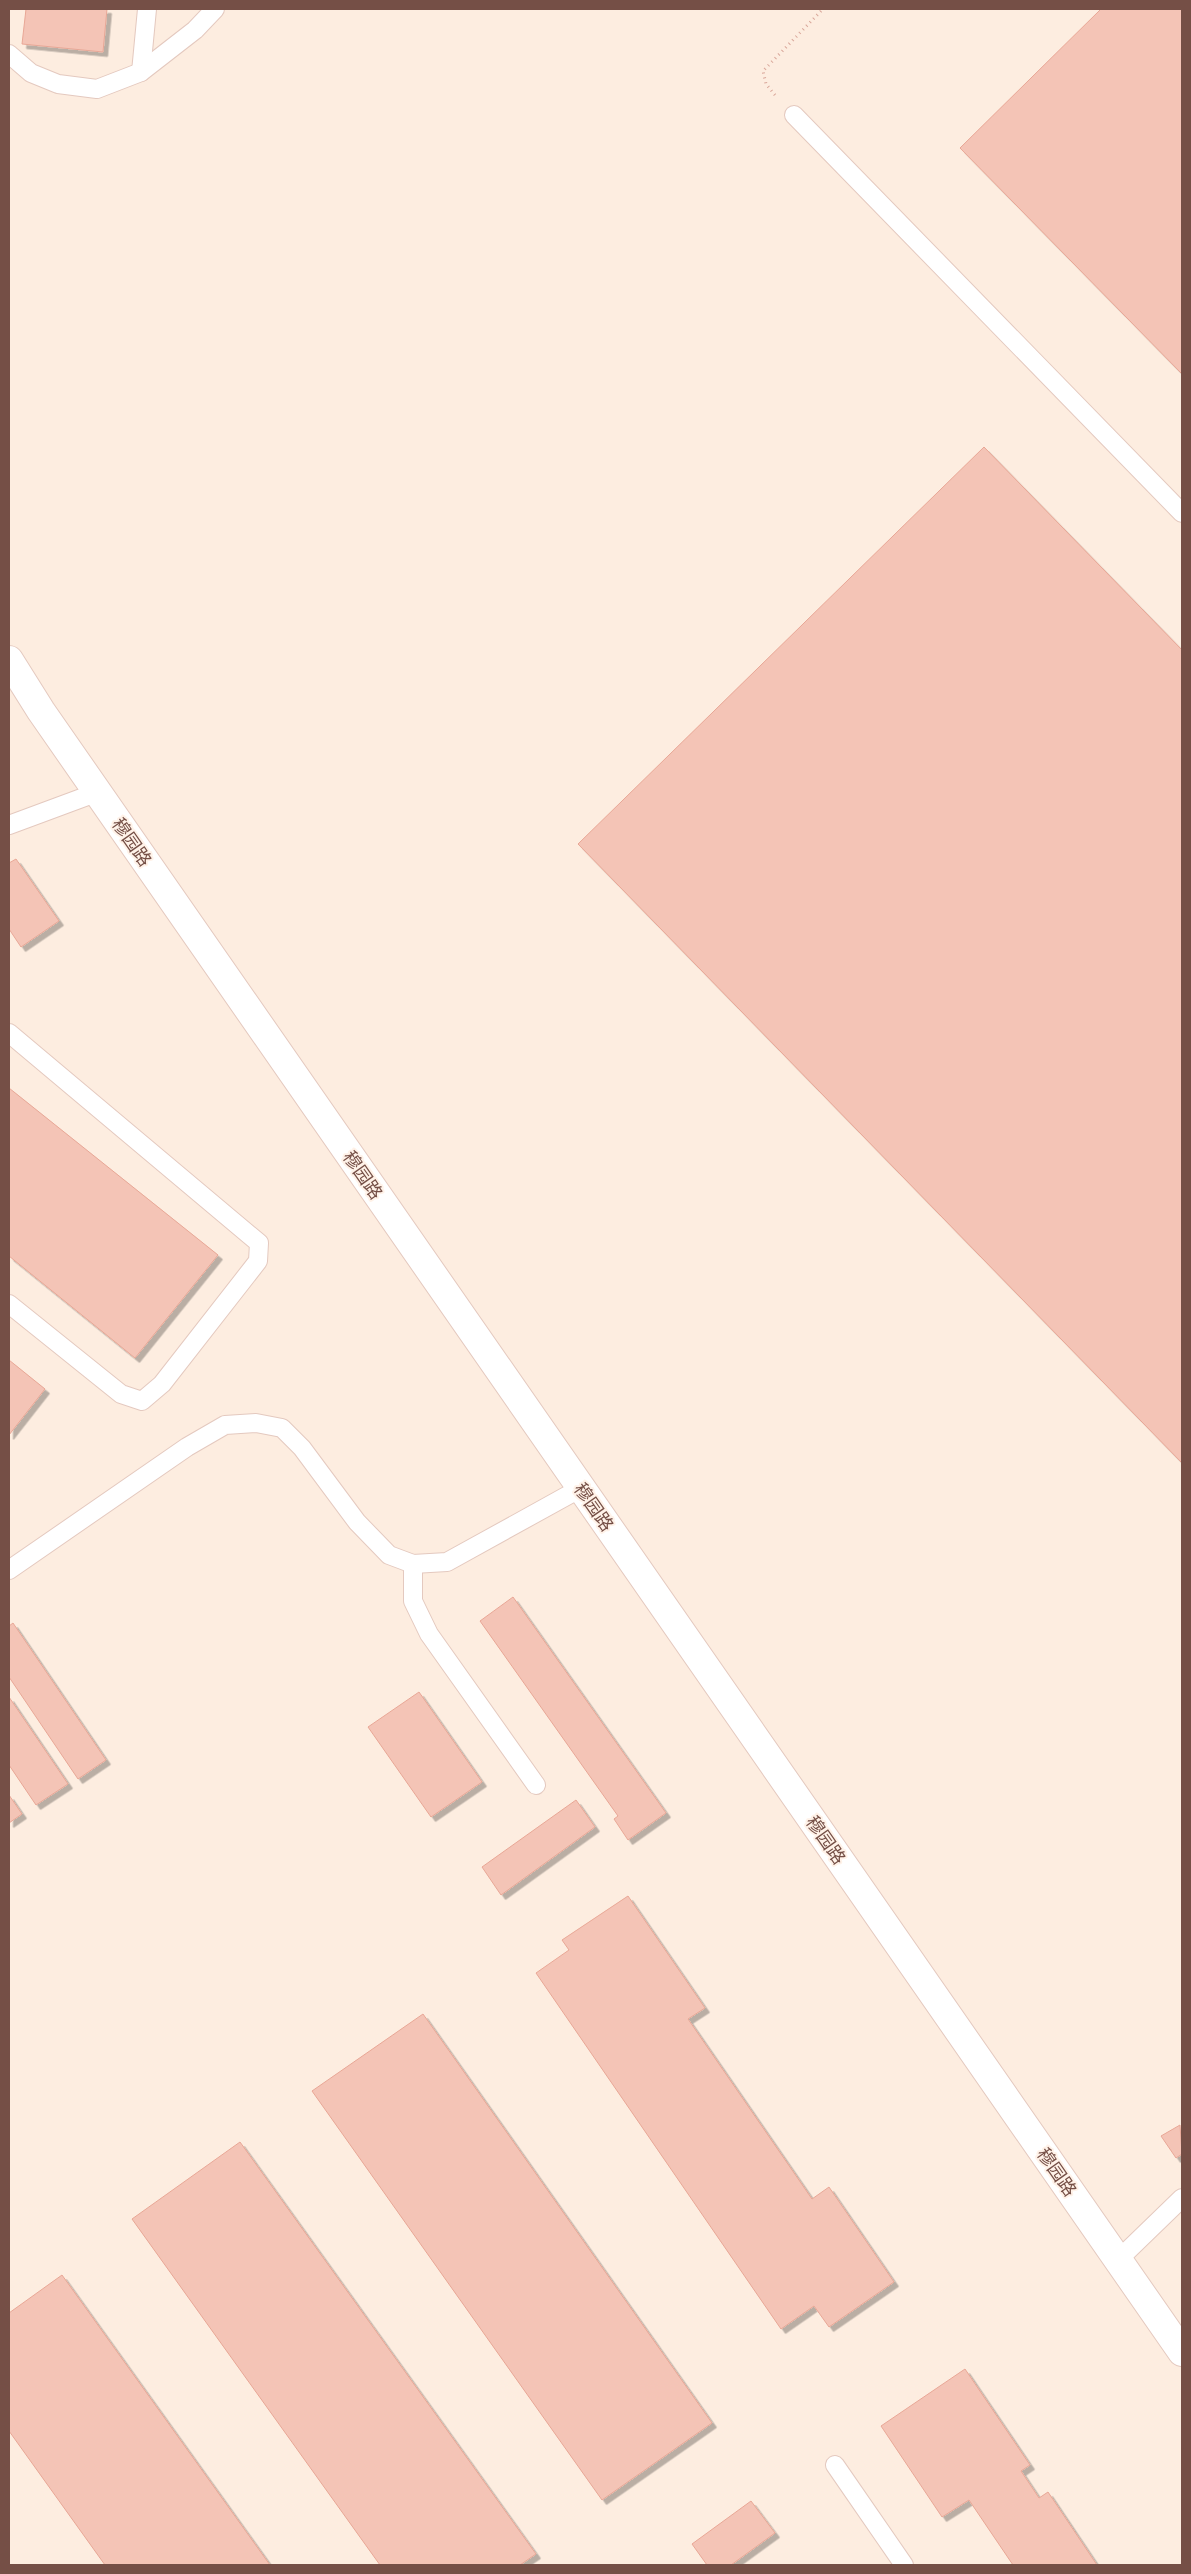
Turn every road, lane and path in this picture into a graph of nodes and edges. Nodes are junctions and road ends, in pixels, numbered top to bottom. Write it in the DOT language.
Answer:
graph roads {
  1 [pos="147,9"];
  2 [pos="215,9"];
  3 [pos="823,9"];
  4 [pos="9,54"];
  5 [pos="141,72"];
  6 [pos="794,115"];
  7 [pos="1182,513"];
  8 [pos="9,660"];
  9 [pos="98,792"];
  10 [pos="9,825"];
  11 [pos="9,1033"];
  12 [pos="9,1304"];
  13 [pos="581,1488"];
  14 [pos="413,1564"];
  15 [pos="9,1570"];
  16 [pos="536,1785"];
  17 [pos="1182,2198"];
  18 [pos="1118,2260"];
  19 [pos="1182,2350"];
  20 [pos="835,2465"];
  21 [pos="904,2565"];
  1 -- 5 [label="lane"];
  2 -- 5 [label="lane"];
  3 -- 6 [label="path"];
  4 -- 5 [label="lane"];
  6 -- 7 [label="lane"];
  8 -- 9 [label="street, 穆园路"];
  9 -- 10 [label="lane"];
  9 -- 13 [label="street, 穆园路"];
  11 -- 12 [label="lane"];
  13 -- 14 [label="lane"];
  13 -- 18 [label="street, 穆园路"];
  14 -- 15 [label="lane"];
  14 -- 16 [label="lane"];
  17 -- 18 [label="lane"];
  18 -- 19 [label="street, 穆园路"];
  20 -- 21 [label="lane"];
}
